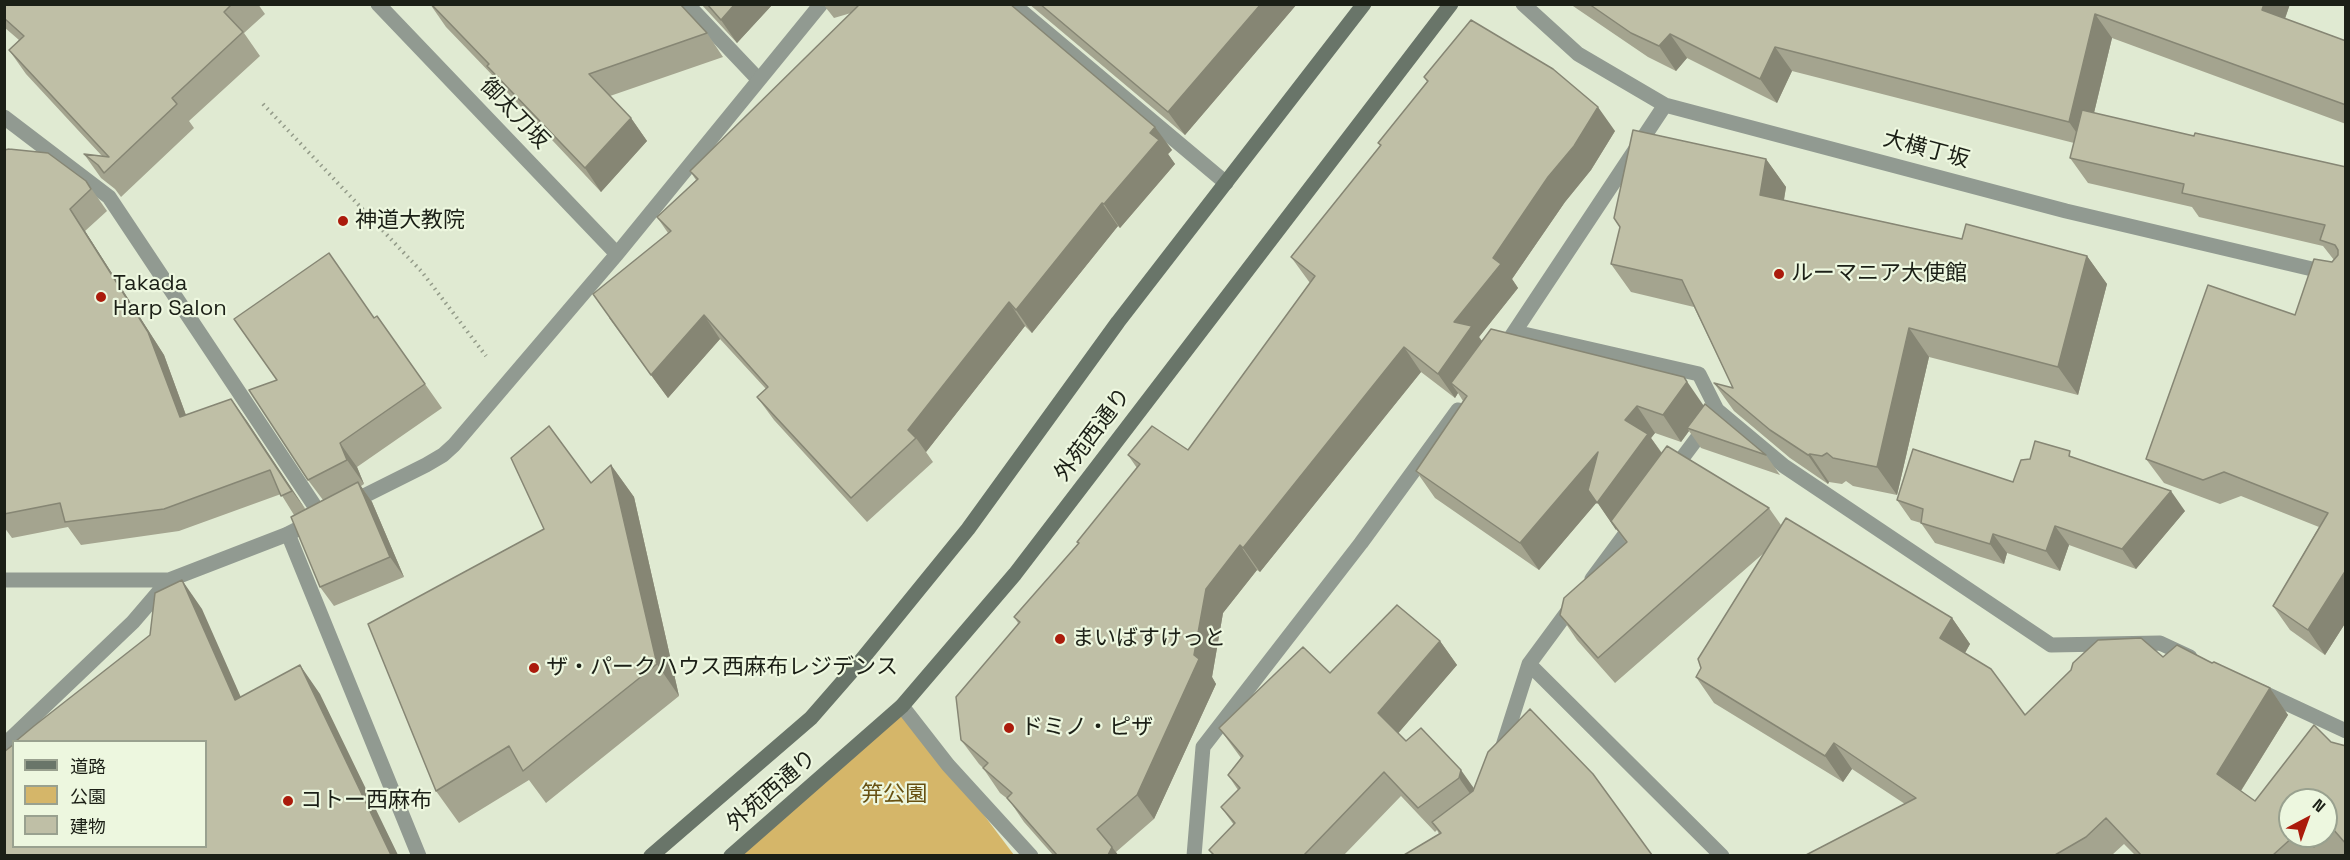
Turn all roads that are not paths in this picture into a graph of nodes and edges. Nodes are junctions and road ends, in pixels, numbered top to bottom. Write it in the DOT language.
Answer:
graph roads {
  1 [pos="378,4"];
  2 [pos="687,4"];
  3 [pos="821,4"];
  4 [pos="1013,4"];
  5 [pos="1364,4"];
  6 [pos="1451,4"];
  7 [pos="1523,4"];
  8 [pos="758,79"];
  9 [pos="1665,105"];
  10 [pos="4,117"];
  11 [pos="1226,183"];
  12 [pos="617,254"];
  13 [pos="2346,278"];
  14 [pos="1515,332"];
  15 [pos="1501,351"];
  16 [pos="1466,399"];
  17 [pos="1718,410"];
  18 [pos="1662,486"];
  19 [pos="1648,504"];
  20 [pos="322,517"];
  21 [pos="288,534"];
  22 [pos="4,580"];
  23 [pos="169,580"];
  24 [pos="2201,662"];
  25 [pos="1529,664"];
  26 [pos="2242,682"];
  27 [pos="902,706"];
  28 [pos="2346,732"];
  29 [pos="4,744"];
  30 [pos="1498,764"];
  31 [pos="419,855"];
  32 [pos="651,855"];
  33 [pos="731,855"];
  34 [pos="1031,855"];
  35 [pos="1194,855"];
  36 [pos="1722,855"];
  1 -- 12 [label="street, 御太刀坂"];
  2 -- 8 [label="street"];
  3 -- 8 [label="street"];
  4 -- 11 [label="street"];
  5 -- 11 [label="main road, 外苑西通り"];
  6 -- 27 [label="main road, 外苑西通り"];
  7 -- 9 [label="street, 大横丁坂"];
  8 -- 12 [label="street"];
  9 -- 13 [label="street, 大横丁坂"];
  9 -- 14 [label="street"];
  10 -- 20 [label="street"];
  11 -- 32 [label="main road, 外苑西通り"];
  12 -- 20 [label="street"];
  14 -- 15 [label="street"];
  14 -- 17 [label="street"];
  16 -- 35 [label="street"];
  17 -- 18 [label="street"];
  17 -- 24 [label="street"];
  19 -- 25 [label="street"];
  20 -- 21 [label="street"];
  21 -- 23 [label="street"];
  21 -- 31 [label="street"];
  22 -- 23 [label="street"];
  23 -- 29 [label="street"];
  25 -- 30 [label="street"];
  25 -- 36 [label="street"];
  26 -- 28 [label="street"];
  27 -- 33 [label="main road, 外苑西通り"];
  27 -- 34 [label="street"];
}
